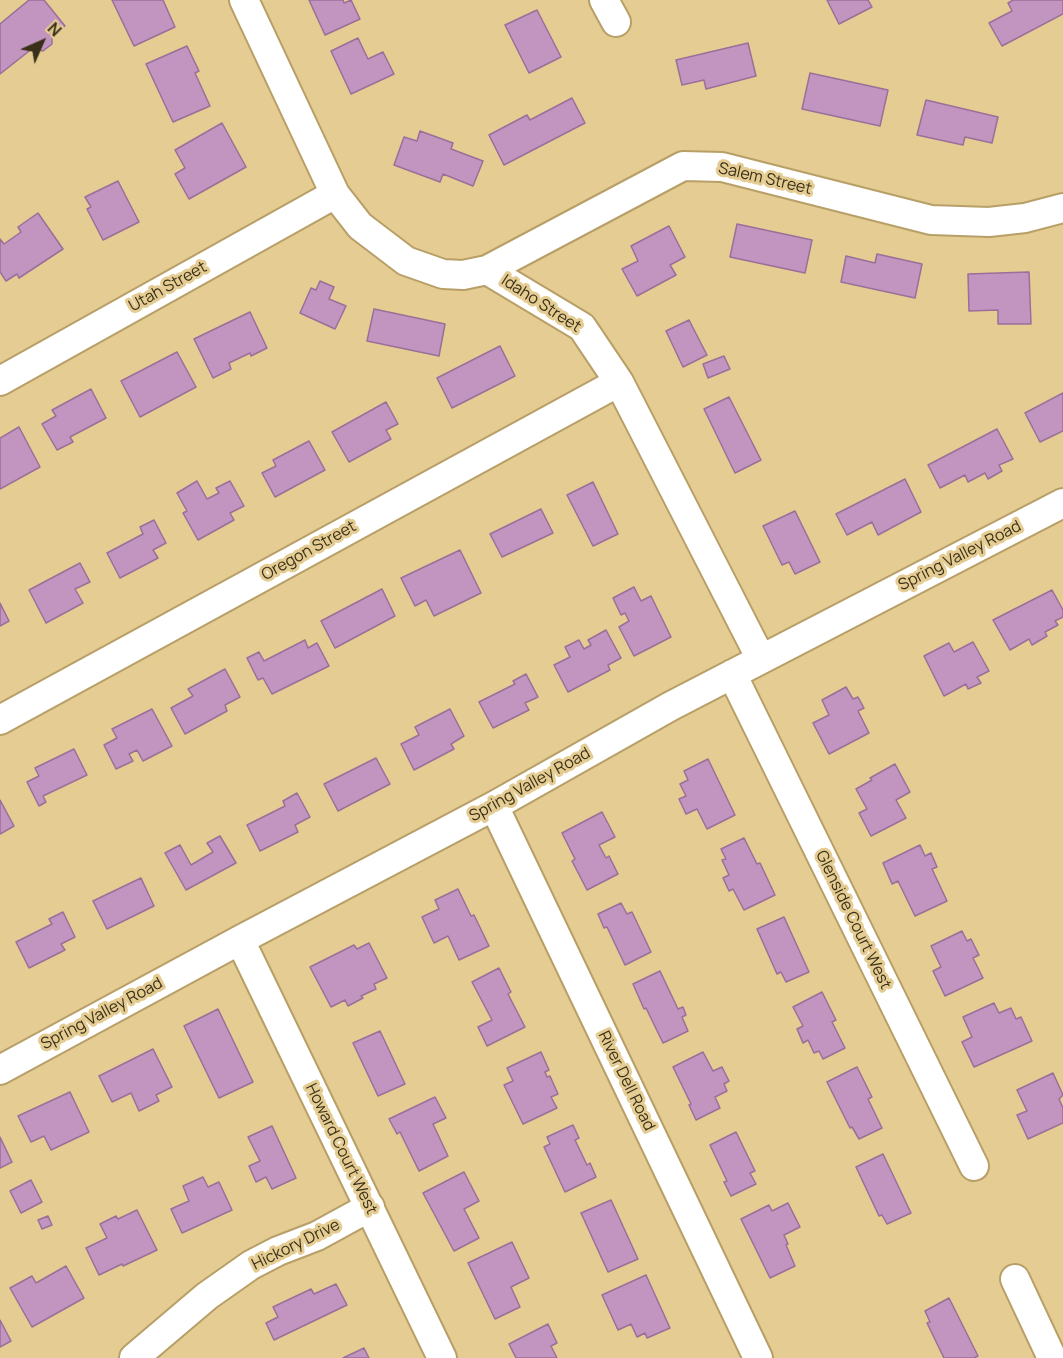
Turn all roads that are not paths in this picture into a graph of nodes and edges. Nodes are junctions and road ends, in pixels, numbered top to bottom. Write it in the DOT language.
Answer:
graph roads {
  1 [pos="244,0"];
  2 [pos="335,194"];
  3 [pos="1063,208"];
  4 [pos="487,270"];
  5 [pos="0,381"];
  6 [pos="619,382"];
  7 [pos="1063,503"];
  8 [pos="761,659"];
  9 [pos="732,674"];
  10 [pos="0,720"];
  11 [pos="494,806"];
  12 [pos="240,940"];
  13 [pos="0,1070"];
  14 [pos="974,1166"];
  15 [pos="370,1207"];
  16 [pos="1015,1279"];
  17 [pos="137,1356"];
  18 [pos="442,1358"];
  19 [pos="758,1358"];
  20 [pos="1052,1358"];
  1 -- 2 [label="street, Idaho Street"];
  2 -- 4 [label="street, Idaho Street"];
  2 -- 5 [label="street, Utah Street"];
  3 -- 4 [label="street, Salem Street"];
  4 -- 6 [label="street, Idaho Street"];
  6 -- 8 [label="street, Idaho Street"];
  6 -- 10 [label="street, Oregon Street"];
  7 -- 8 [label="street, Spring Valley Road"];
  8 -- 9 [label="street, Spring Valley Road"];
  9 -- 11 [label="street, Spring Valley Road"];
  9 -- 14 [label="street, Glenside Court West"];
  11 -- 12 [label="street, Spring Valley Road"];
  11 -- 19 [label="street, River Dell Road"];
  12 -- 13 [label="street, Spring Valley Road"];
  12 -- 15 [label="street, Howard Court West"];
  15 -- 17 [label="street, Hickory Drive"];
  15 -- 18 [label="street, Howard Court West"];
  16 -- 20 [label="street"];
}
